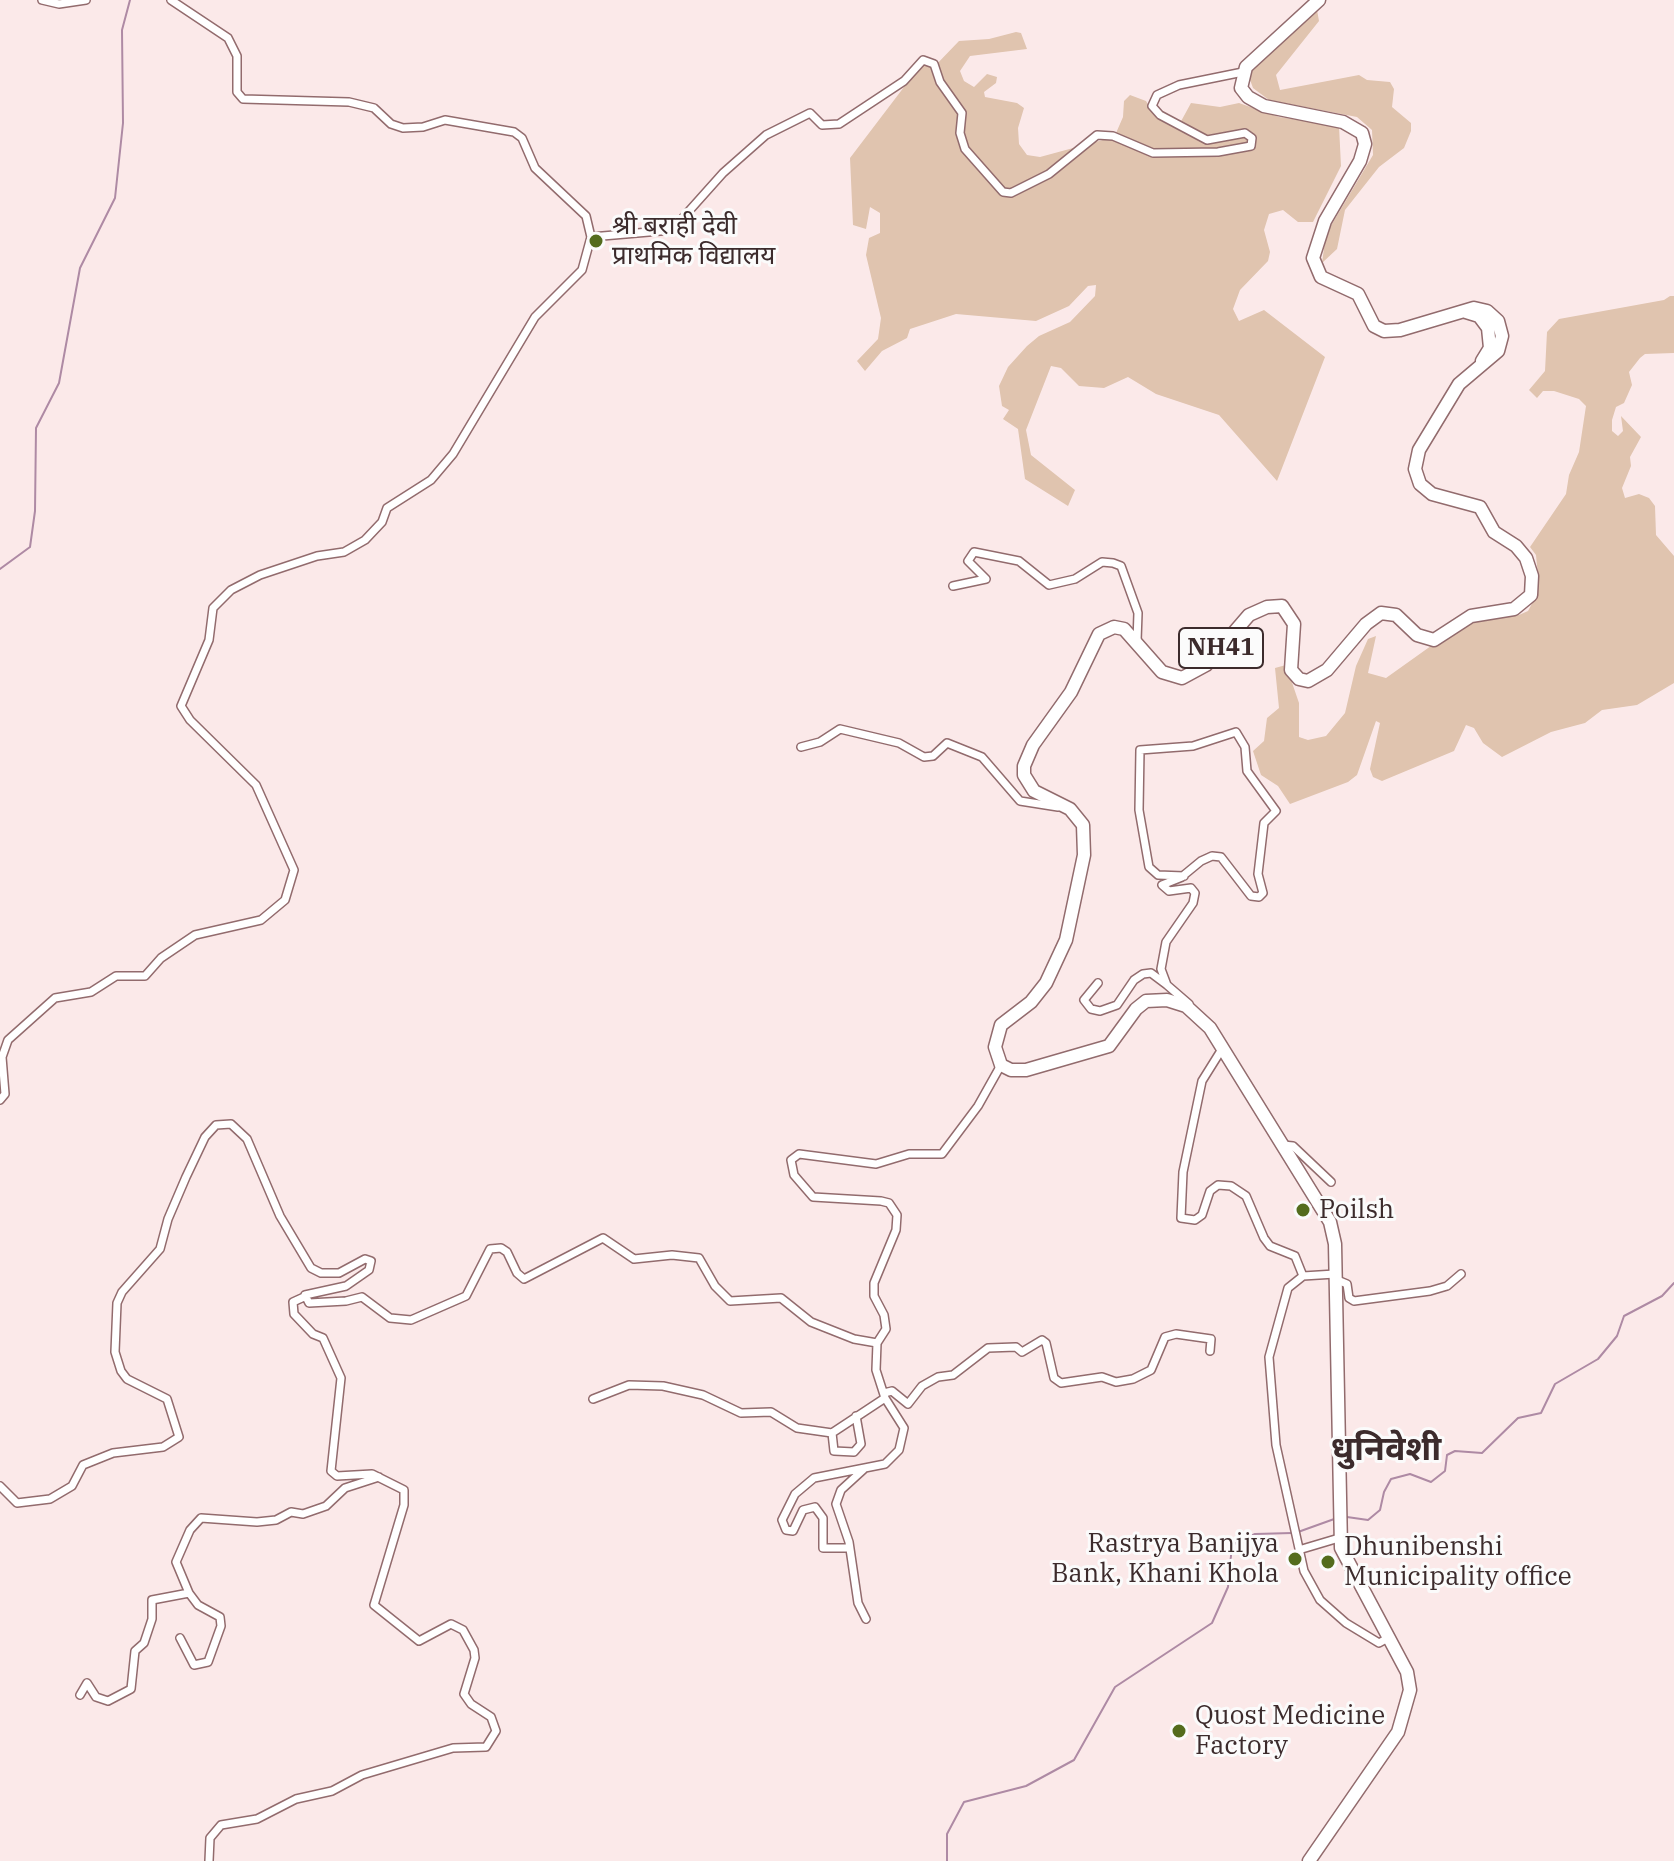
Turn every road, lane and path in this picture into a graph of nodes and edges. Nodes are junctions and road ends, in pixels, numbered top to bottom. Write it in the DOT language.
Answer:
graph roads {
  1 [pos="42,0"];
  2 [pos="86,0"];
  3 [pos="171,0"];
  4 [pos="1319,0"];
  5 [pos="1243,72"];
  6 [pos="591,237"];
  7 [pos="953,586"];
  8 [pos="1137,641"];
  9 [pos="801,747"];
  10 [pos="1066,807"];
  11 [pos="1184,875"];
  12 [pos="1098,983"];
  13 [pos="1167,985"];
  14 [pos="1210,1028"];
  15 [pos="1222,1049"];
  16 [pos="1001,1065"];
  17 [pos="0,1100"];
  18 [pos="1283,1145"];
  19 [pos="1331,1182"];
  20 [pos="1461,1274"];
  21 [pos="1303,1276"];
  22 [pos="1335,1276"];
  23 [pos="304,1297"];
  24 [pos="877,1343"];
  25 [pos="1210,1351"];
  26 [pos="884,1396"];
  27 [pos="593,1399"];
  28 [pos="856,1416"];
  29 [pos="832,1433"];
  30 [pos="867,1467"];
  31 [pos="379,1477"];
  32 [pos="0,1486"];
  33 [pos="1339,1538"];
  34 [pos="849,1548"];
  35 [pos="1302,1549"];
  36 [pos="189,1593"];
  37 [pos="866,1619"];
  38 [pos="180,1638"];
  39 [pos="1388,1638"];
  40 [pos="80,1695"];
  41 [pos="209,1861"];
  42 [pos="1309,1861"];
  1 -- 2 [label="street"];
  3 -- 6 [label="street"];
  4 -- 5 [label="highway"];
  5 -- 6 [label="street"];
  5 -- 8 [label="highway, NH41"];
  6 -- 17 [label="street"];
  7 -- 8 [label="street"];
  8 -- 10 [label="highway"];
  9 -- 10 [label="street"];
  10 -- 16 [label="highway"];
  11 -- 11 [label="street"];
  11 -- 13 [label="street"];
  12 -- 13 [label="street"];
  13 -- 14 [label="street"];
  14 -- 15 [label="highway"];
  14 -- 16 [label="highway"];
  15 -- 18 [label="highway"];
  15 -- 21 [label="street"];
  16 -- 24 [label="street"];
  18 -- 19 [label="street"];
  18 -- 22 [label="highway"];
  20 -- 22 [label="street"];
  21 -- 22 [label="street"];
  21 -- 35 [label="street"];
  22 -- 33 [label="highway"];
  23 -- 24 [label="street"];
  23 -- 31 [label="street"];
  23 -- 32 [label="street"];
  24 -- 26 [label="street"];
  25 -- 26 [label="street"];
  26 -- 28 [label="street"];
  26 -- 30 [label="street"];
  27 -- 29 [label="street"];
  28 -- 29 [label="street"];
  28 -- 29 [label="street"];
  30 -- 34 [label="street"];
  30 -- 34 [label="street"];
  31 -- 36 [label="street"];
  31 -- 41 [label="street"];
  33 -- 35 [label="street"];
  33 -- 39 [label="highway"];
  34 -- 37 [label="street"];
  35 -- 39 [label="street"];
  36 -- 38 [label="street"];
  36 -- 40 [label="street"];
  39 -- 42 [label="highway"];
}
